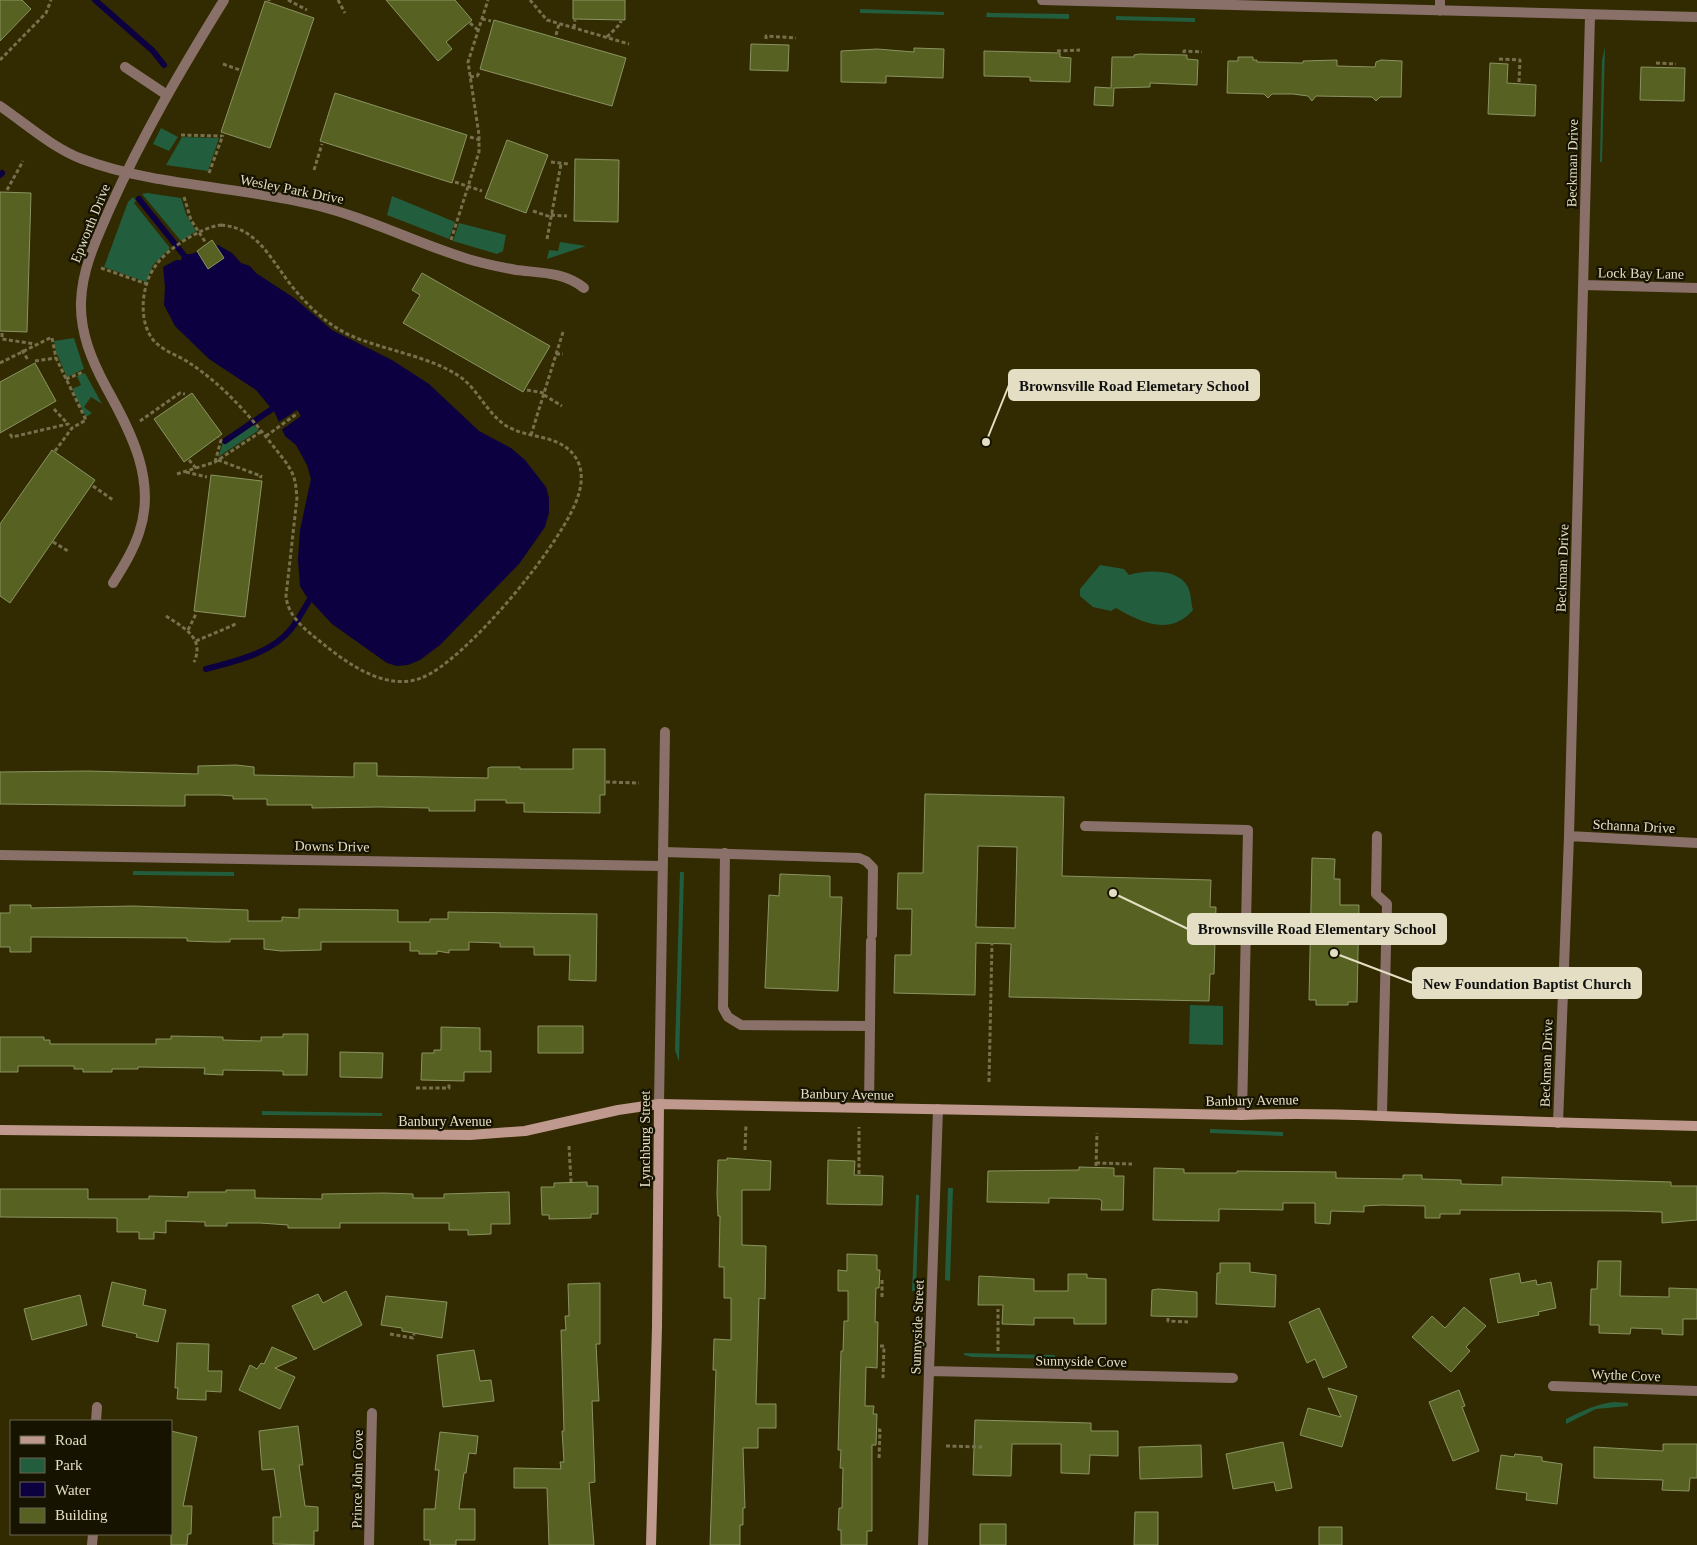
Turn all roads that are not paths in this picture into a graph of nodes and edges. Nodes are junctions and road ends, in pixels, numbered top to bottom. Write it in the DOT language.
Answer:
graph roads {
  1 [pos="224,0"];
  2 [pos="1042,0"];
  3 [pos="1155,2"];
  4 [pos="1440,5"];
  5 [pos="1590,14"];
  6 [pos="1697,17"];
  7 [pos="125,67"];
  8 [pos="167,95"];
  9 [pos="0,106"];
  10 [pos="126,172"];
  11 [pos="1584,286"];
  12 [pos="584,288"];
  13 [pos="1697,288"];
  14 [pos="113,583"];
  15 [pos="665,732"];
  16 [pos="1085,826"];
  17 [pos="1377,836"];
  18 [pos="1569,836"];
  19 [pos="1697,843"];
  20 [pos="663,852"];
  21 [pos="725,853"];
  22 [pos="0,855"];
  23 [pos="663,866"];
  24 [pos="870,1026"];
  25 [pos="659,1104"];
  26 [pos="869,1108"];
  27 [pos="938,1109"];
  28 [pos="1382,1114"];
  29 [pos="1242,1115"];
  30 [pos="1558,1123"];
  31 [pos="1697,1126"];
  32 [pos="0,1130"];
  33 [pos="929,1371"];
  34 [pos="1233,1378"];
  35 [pos="1553,1386"];
  36 [pos="1697,1391"];
  37 [pos="97,1407"];
  38 [pos="372,1413"];
  39 [pos="96,1420"];
  40 [pos="369,1545"];
  41 [pos="651,1545"];
  42 [pos="923,1545"];
  1 -- 8 [label="street, Epworth Drive"];
  2 -- 3 [label="street"];
  3 -- 4 [label="street"];
  4 -- 5 [label="street"];
  5 -- 6 [label="street"];
  5 -- 11 [label="street, Beckman Drive"];
  7 -- 8 [label="street"];
  8 -- 10 [label="street, Epworth Drive"];
  9 -- 10 [label="street, Wesley Park Drive"];
  10 -- 12 [label="street, Wesley Park Drive"];
  10 -- 14 [label="street, Epworth Drive"];
  11 -- 13 [label="street, Lock Bay Lane"];
  11 -- 18 [label="street, Beckman Drive"];
  15 -- 20 [label="street, Lynchburg Street"];
  16 -- 29 [label="street"];
  17 -- 28 [label="street"];
  18 -- 19 [label="street, Schanna Drive"];
  18 -- 30 [label="street, Beckman Drive"];
  20 -- 21 [label="street"];
  20 -- 23 [label="street, Lynchburg Street"];
  21 -- 24 [label="street"];
  21 -- 24 [label="street"];
  22 -- 23 [label="street, Downs Drive"];
  23 -- 25 [label="street, Lynchburg Street"];
  24 -- 26 [label="street"];
  25 -- 26 [label="street, Banbury Avenue"];
  25 -- 32 [label="street, Banbury Avenue"];
  25 -- 41 [label="street, Lynchburg Street"];
  26 -- 27 [label="street, Banbury Avenue"];
  27 -- 29 [label="street, Banbury Avenue"];
  27 -- 33 [label="street, Sunnyside Street"];
  28 -- 29 [label="street, Banbury Avenue"];
  28 -- 30 [label="street, Banbury Avenue"];
  30 -- 31 [label="street, Banbury Avenue"];
  33 -- 34 [label="street, Sunnyside Cove"];
  33 -- 42 [label="street, Sunnyside Street"];
  35 -- 36 [label="street, Wythe Cove"];
  37 -- 39 [label="street"];
  38 -- 40 [label="street, Prince John Cove"];
}
